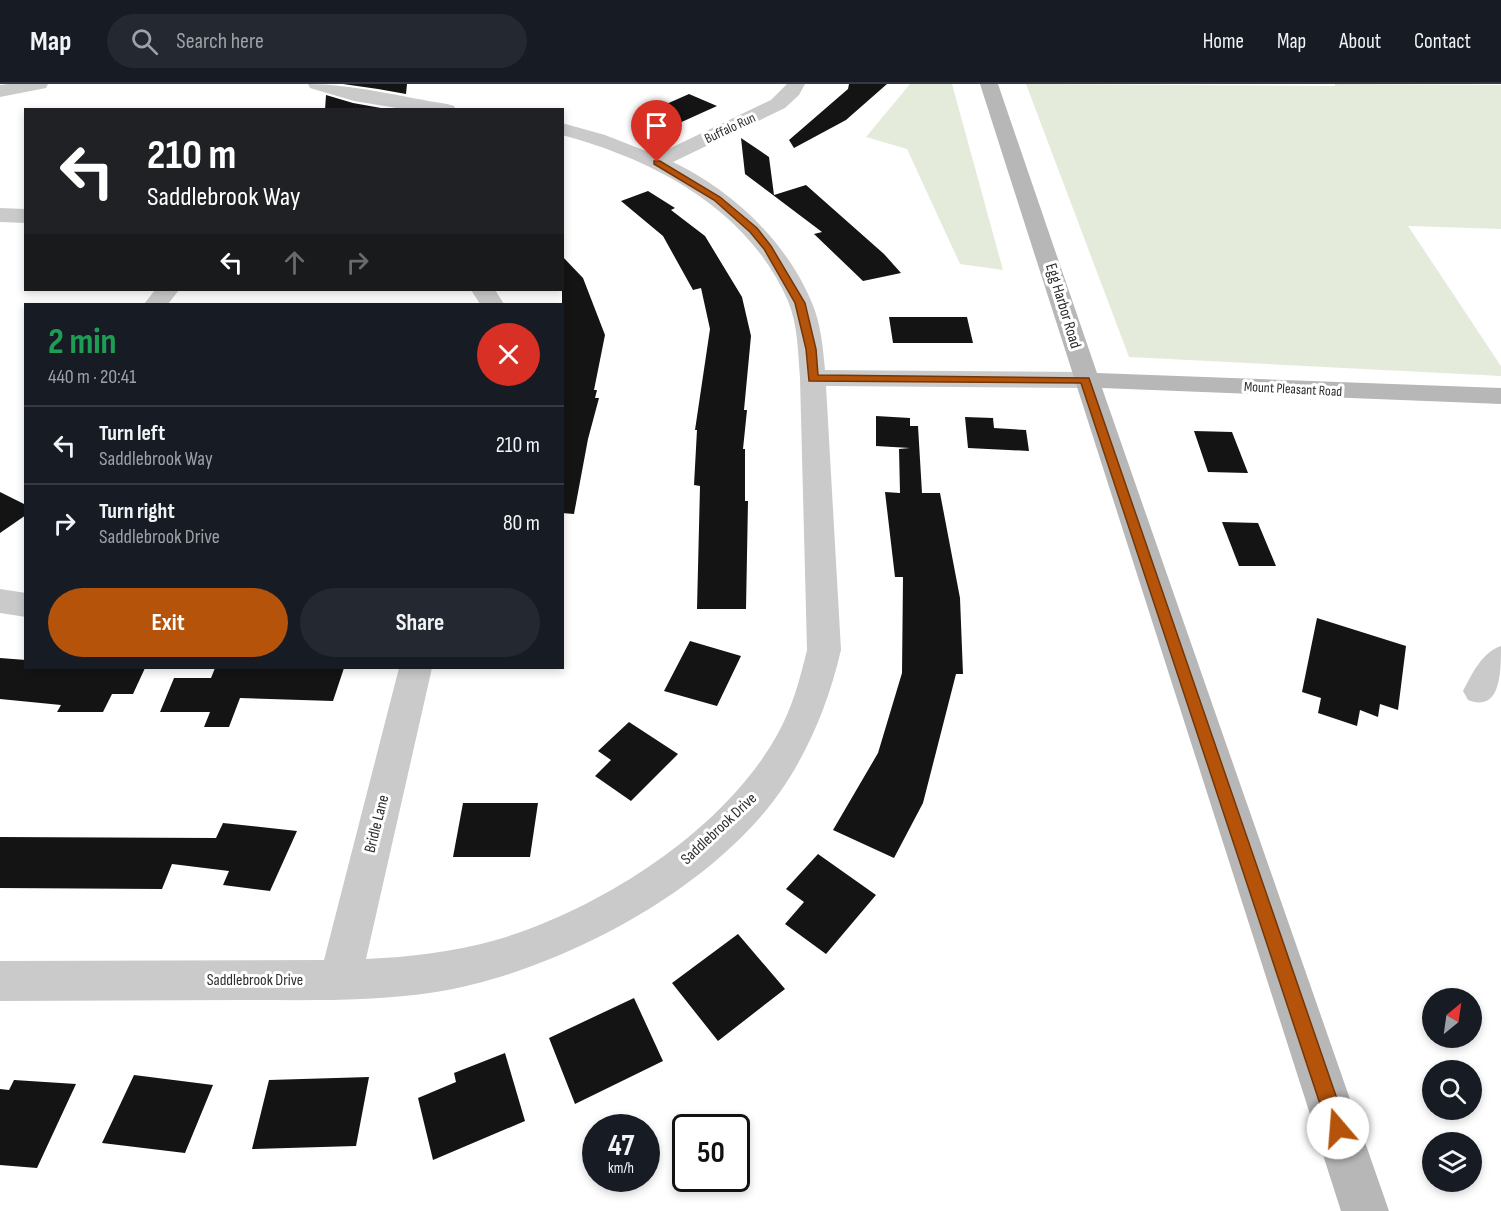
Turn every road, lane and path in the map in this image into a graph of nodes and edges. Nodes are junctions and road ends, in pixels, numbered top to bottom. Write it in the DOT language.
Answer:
graph roads {
  1 [pos="38,84"];
  2 [pos="316,84"];
  3 [pos="796,84"];
  4 [pos="989,84"];
  5 [pos="0,91"];
  6 [pos="434,108"];
  7 [pos="564,130"];
  8 [pos="657,162"];
  9 [pos="0,215"];
  10 [pos="24,216"];
  11 [pos="166,291"];
  12 [pos="157,303"];
  13 [pos="813,378"];
  14 [pos="1086,380"];
  15 [pos="1501,396"];
  16 [pos="0,601"];
  17 [pos="24,605"];
  18 [pos="1501,659"];
  19 [pos="415,669"];
  20 [pos="1480,691"];
  21 [pos="340,980"];
  22 [pos="0,981"];
  23 [pos="1365,1211"];
  1 -- 5 [label="street"];
  2 -- 6 [label="street"];
  3 -- 8 [label="street, Buffalo Run"];
  4 -- 14 [label="main road, Egg Harbor Road"];
  7 -- 8 [label="street, Saddlebrook Drive"];
  8 -- 13 [label="street, Saddlebrook Drive"];
  9 -- 10 [label="street"];
  11 -- 12 [label="street"];
  13 -- 14 [label="street"];
  13 -- 21 [label="street, Saddlebrook Drive"];
  14 -- 15 [label="main road, Mount Pleasant Road"];
  14 -- 23 [label="main road, Egg Harbor Road"];
  16 -- 17 [label="street"];
  18 -- 20 [label="street"];
  19 -- 21 [label="street, Bridle Lane"];
  21 -- 22 [label="street, Saddlebrook Drive"];
}
